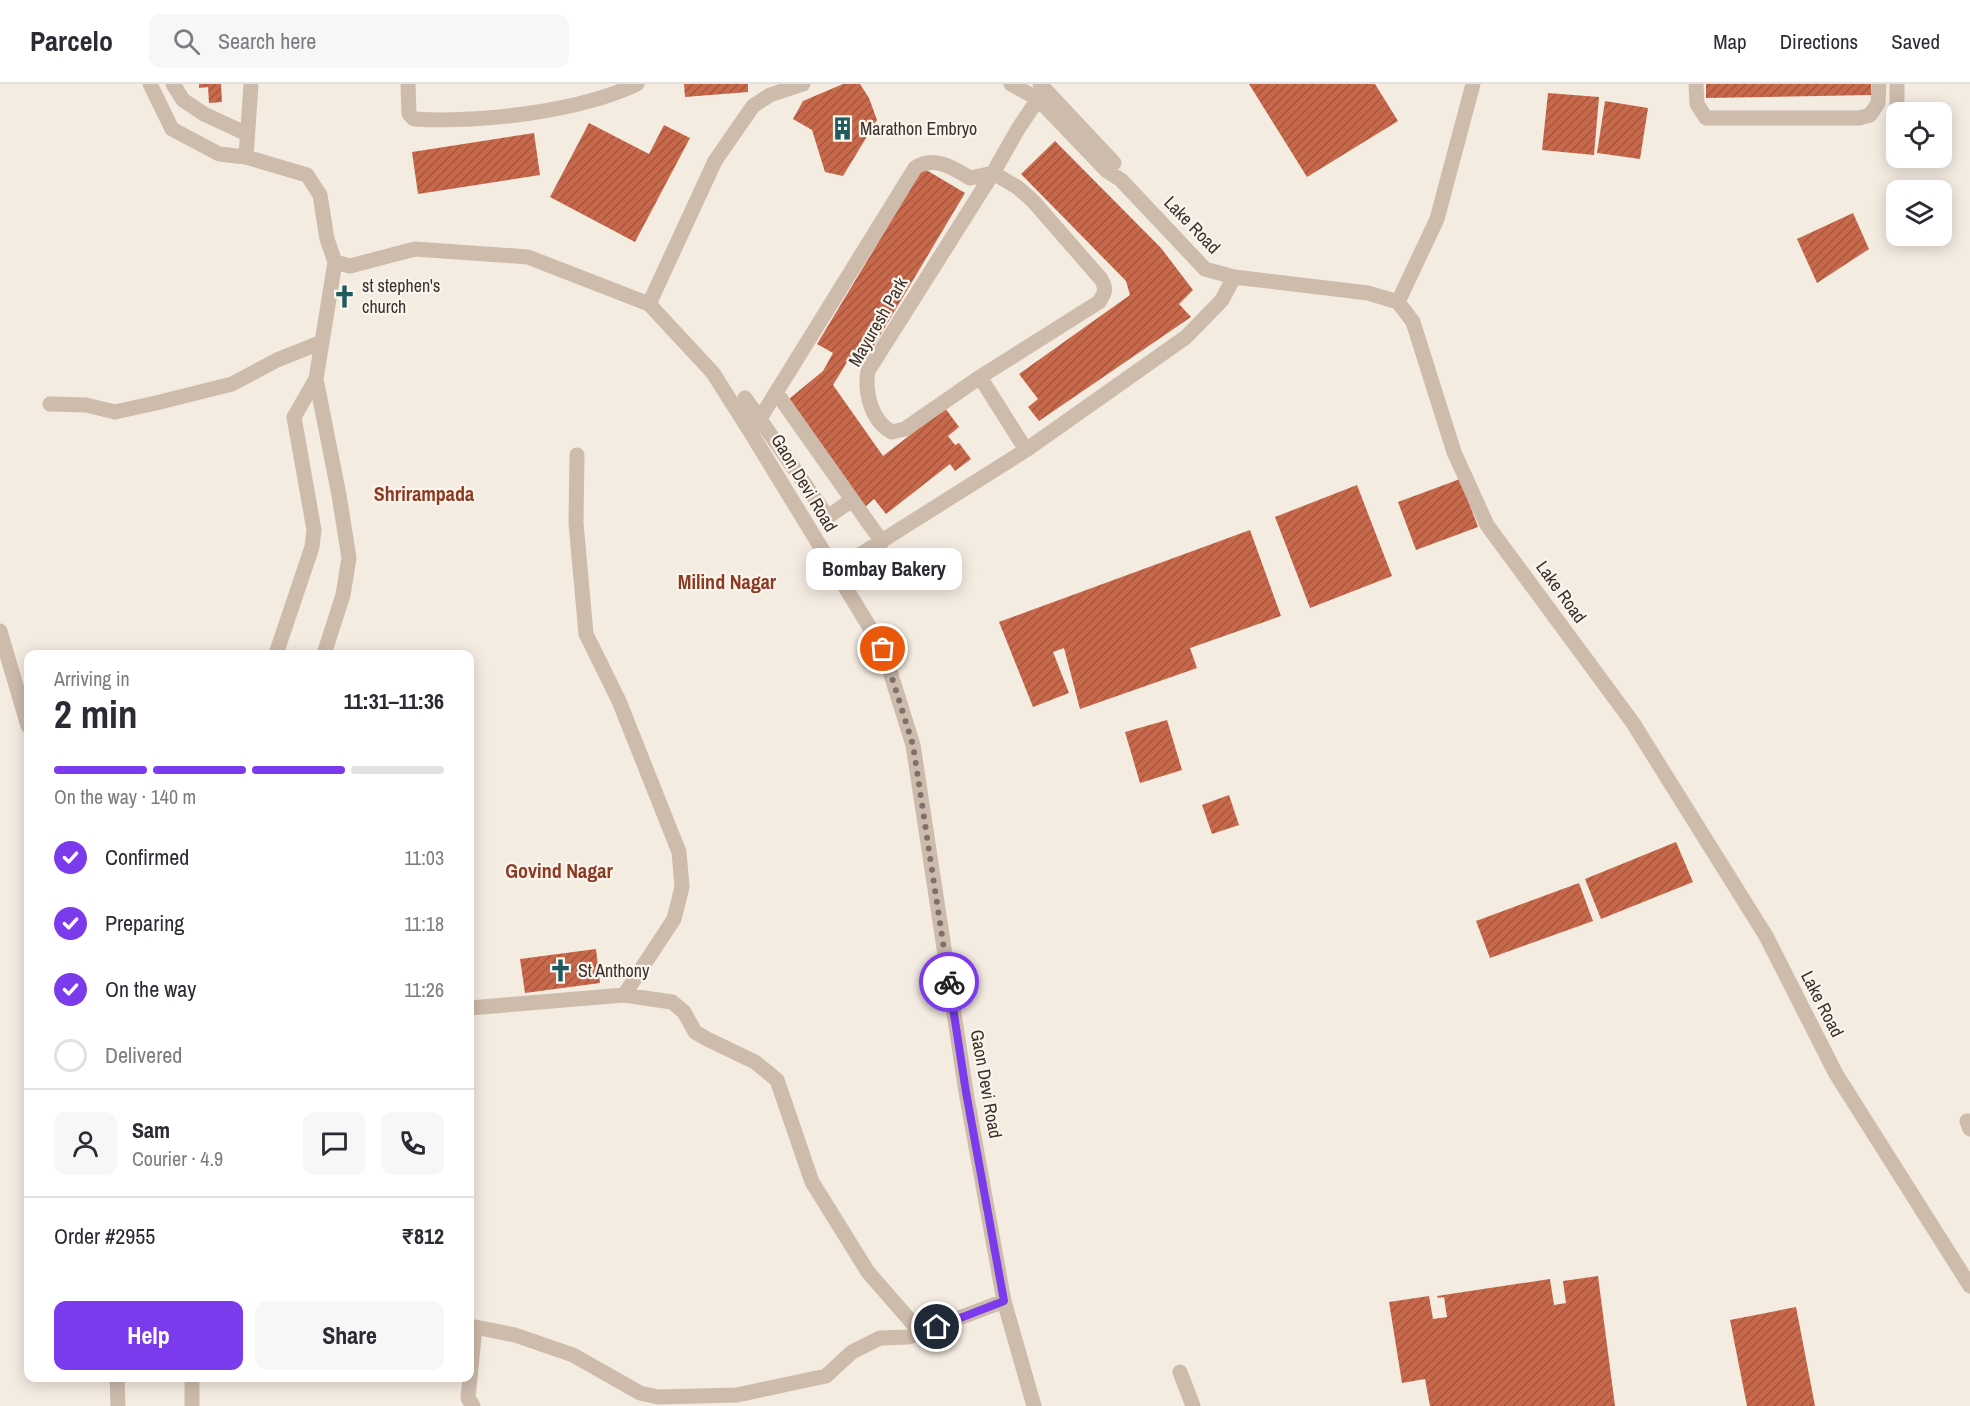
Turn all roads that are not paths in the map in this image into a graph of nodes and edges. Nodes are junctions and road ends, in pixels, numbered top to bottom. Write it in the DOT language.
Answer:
graph roads {
  1 [pos="150,84"];
  2 [pos="173,84"];
  3 [pos="251,84"];
  4 [pos="408,84"];
  5 [pos="637,84"];
  6 [pos="802,84"];
  7 [pos="1011,84"];
  8 [pos="1473,84"];
  9 [pos="1696,84"];
  10 [pos="1879,84"];
  11 [pos="1897,84"];
  12 [pos="768,90"];
  13 [pos="1041,97"];
  14 [pos="1897,102"];
  15 [pos="247,134"];
  16 [pos="246,157"];
  17 [pos="993,173"];
  18 [pos="1135,206"];
  19 [pos="335,262"];
  20 [pos="1234,277"];
  21 [pos="1398,302"];
  22 [pos="649,304"];
  23 [pos="322,342"];
  24 [pos="980,377"];
  25 [pos="316,379"];
  26 [pos="776,392"];
  27 [pos="745,398"];
  28 [pos="50,404"];
  29 [pos="760,418"];
  30 [pos="752,433"];
  31 [pos="1026,450"];
  32 [pos="577,455"];
  33 [pos="852,500"];
  34 [pos="882,542"];
  35 [pos="834,571"];
  36 [pos="0,631"];
  37 [pos="277,650"];
  38 [pos="325,650"];
  39 [pos="24,712"];
  40 [pos="624,996"];
  41 [pos="474,1008"];
  42 [pos="1970,1121"];
  43 [pos="1970,1129"];
  44 [pos="1970,1286"];
  45 [pos="1004,1301"];
  46 [pos="474,1326"];
  47 [pos="921,1333"];
  48 [pos="1180,1372"];
  49 [pos="117,1382"];
  50 [pos="192,1382"];
  51 [pos="469,1382"];
  52 [pos="642,1399"];
  53 [pos="118,1406"];
  54 [pos="192,1406"];
  55 [pos="473,1406"];
  56 [pos="1034,1406"];
  57 [pos="1193,1406"];
  1 -- 16 [label="street"];
  2 -- 15 [label="street"];
  3 -- 15 [label="street"];
  4 -- 5 [label="street"];
  6 -- 12 [label="street"];
  7 -- 13 [label="street"];
  8 -- 21 [label="street"];
  9 -- 10 [label="street"];
  11 -- 14 [label="street"];
  12 -- 22 [label="street"];
  13 -- 17 [label="street"];
  13 -- 18 [label="street"];
  13 -- 20 [label="street, Lake Road"];
  15 -- 16 [label="street"];
  16 -- 19 [label="street"];
  17 -- 24 [label="street"];
  17 -- 24 [label="street, Mayuresh Park"];
  17 -- 26 [label="street"];
  19 -- 22 [label="street, Gaon Devi Road"];
  19 -- 23 [label="street"];
  20 -- 21 [label="street, Lake Road"];
  20 -- 31 [label="street"];
  21 -- 44 [label="street, Lake Road"];
  22 -- 30 [label="street, Gaon Devi Road"];
  23 -- 25 [label="street"];
  23 -- 28 [label="street"];
  24 -- 31 [label="street"];
  25 -- 37 [label="street"];
  25 -- 38 [label="street"];
  26 -- 29 [label="street"];
  26 -- 33 [label="street"];
  27 -- 29 [label="street"];
  29 -- 30 [label="street"];
  29 -- 33 [label="street"];
  30 -- 35 [label="street, Gaon Devi Road"];
  31 -- 34 [label="street"];
  32 -- 40 [label="street"];
  33 -- 34 [label="street"];
  34 -- 35 [label="street"];
  35 -- 45 [label="street, Gaon Devi Road"];
  36 -- 39 [label="street"];
  40 -- 41 [label="street"];
  40 -- 47 [label="street"];
  42 -- 43 [label="street"];
  45 -- 47 [label="street"];
  45 -- 56 [label="street, Gaon Devi Road"];
  46 -- 52 [label="street"];
  47 -- 52 [label="street"];
  48 -- 57 [label="street"];
  49 -- 53 [label="street"];
  50 -- 54 [label="street"];
  51 -- 55 [label="street"];
}
